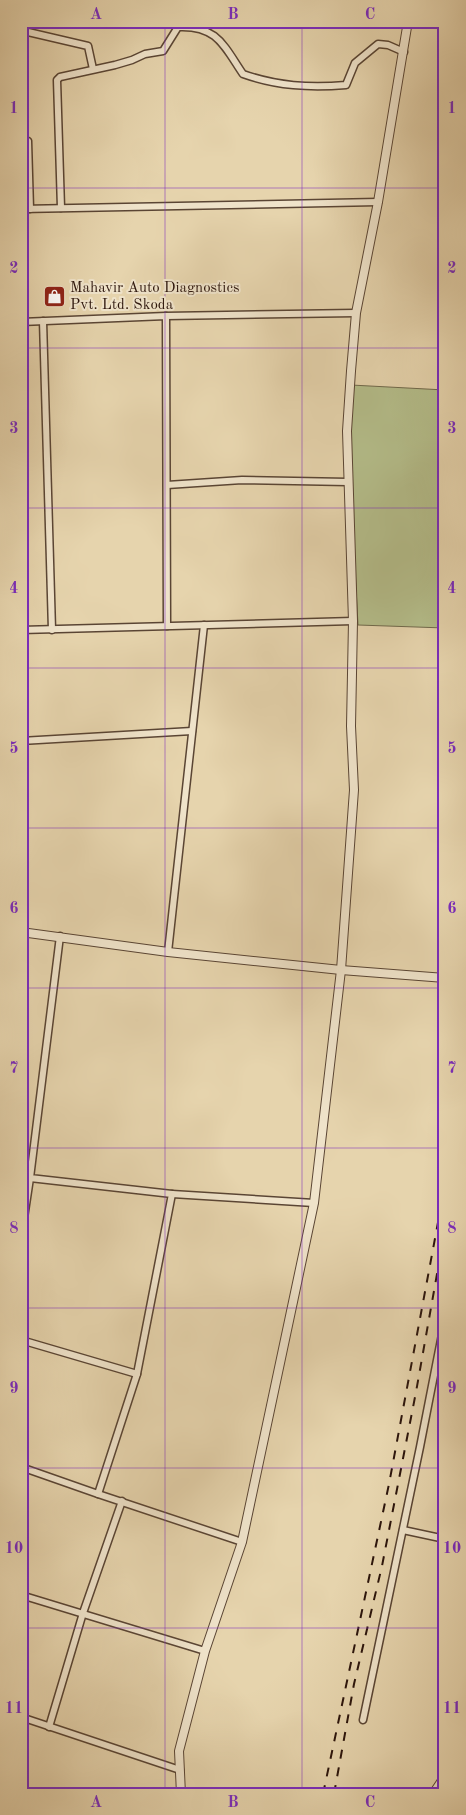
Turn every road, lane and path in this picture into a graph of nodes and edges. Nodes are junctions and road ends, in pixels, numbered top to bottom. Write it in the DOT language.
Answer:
graph roads {
  1 [pos="408,21"];
  2 [pos="21,32"];
  3 [pos="404,52"];
  4 [pos="93,69"];
  5 [pos="21,142"];
  6 [pos="378,202"];
  7 [pos="61,208"];
  8 [pos="21,209"];
  9 [pos="30,209"];
  10 [pos="356,313"];
  11 [pos="166,316"];
  12 [pos="44,321"];
  13 [pos="21,322"];
  14 [pos="348,482"];
  15 [pos="167,486"];
  16 [pos="352,621"];
  17 [pos="204,625"];
  18 [pos="167,626"];
  19 [pos="21,630"];
  20 [pos="52,630"];
  21 [pos="192,731"];
  22 [pos="21,741"];
  23 [pos="21,932"];
  24 [pos="60,936"];
  25 [pos="168,952"];
  26 [pos="341,970"];
  27 [pos="445,978"];
  28 [pos="30,1178"];
  29 [pos="172,1194"];
  30 [pos="314,1203"];
  31 [pos="22,1226"];
  32 [pos="21,1238"];
  33 [pos="445,1318"];
  34 [pos="21,1340"];
  35 [pos="137,1374"];
  36 [pos="21,1467"];
  37 [pos="98,1494"];
  38 [pos="122,1501"];
  39 [pos="403,1530"];
  40 [pos="445,1539"];
  41 [pos="242,1542"];
  42 [pos="21,1595"];
  43 [pos="83,1613"];
  44 [pos="205,1651"];
  45 [pos="21,1717"];
  46 [pos="363,1720"];
  47 [pos="49,1727"];
  48 [pos="180,1770"];
  49 [pos="445,1776"];
  50 [pos="181,1794"];
  51 [pos="433,1794"];
  1 -- 3 [label="street"];
  2 -- 4 [label="street"];
  3 -- 4 [label="street"];
  3 -- 6 [label="street"];
  4 -- 7 [label="street"];
  5 -- 9 [label="street"];
  6 -- 7 [label="street"];
  6 -- 10 [label="street"];
  7 -- 9 [label="street"];
  8 -- 9 [label="street"];
  10 -- 11 [label="street"];
  10 -- 14 [label="street"];
  11 -- 12 [label="street"];
  11 -- 15 [label="street"];
  12 -- 13 [label="street"];
  12 -- 20 [label="street"];
  14 -- 15 [label="street"];
  14 -- 16 [label="street"];
  15 -- 18 [label="street"];
  16 -- 17 [label="street"];
  16 -- 26 [label="street"];
  17 -- 18 [label="street"];
  17 -- 21 [label="street"];
  18 -- 20 [label="street"];
  19 -- 20 [label="street"];
  21 -- 22 [label="street"];
  21 -- 25 [label="street"];
  23 -- 24 [label="street"];
  24 -- 25 [label="street"];
  24 -- 28 [label="street"];
  25 -- 26 [label="street"];
  26 -- 27 [label="street"];
  26 -- 30 [label="street"];
  28 -- 29 [label="street"];
  28 -- 31 [label="street"];
  29 -- 30 [label="street"];
  29 -- 35 [label="street"];
  30 -- 41 [label="street"];
  31 -- 32 [label="street"];
  33 -- 39 [label="street"];
  34 -- 35 [label="street"];
  35 -- 37 [label="street"];
  36 -- 37 [label="street"];
  37 -- 38 [label="street"];
  38 -- 41 [label="street"];
  38 -- 43 [label="street"];
  39 -- 40 [label="street"];
  39 -- 46 [label="street"];
  41 -- 44 [label="street"];
  42 -- 43 [label="street"];
  43 -- 44 [label="street"];
  43 -- 47 [label="street"];
  44 -- 48 [label="street"];
  45 -- 47 [label="street"];
  47 -- 48 [label="street"];
  48 -- 50 [label="street"];
  49 -- 51 [label="street"];
}
